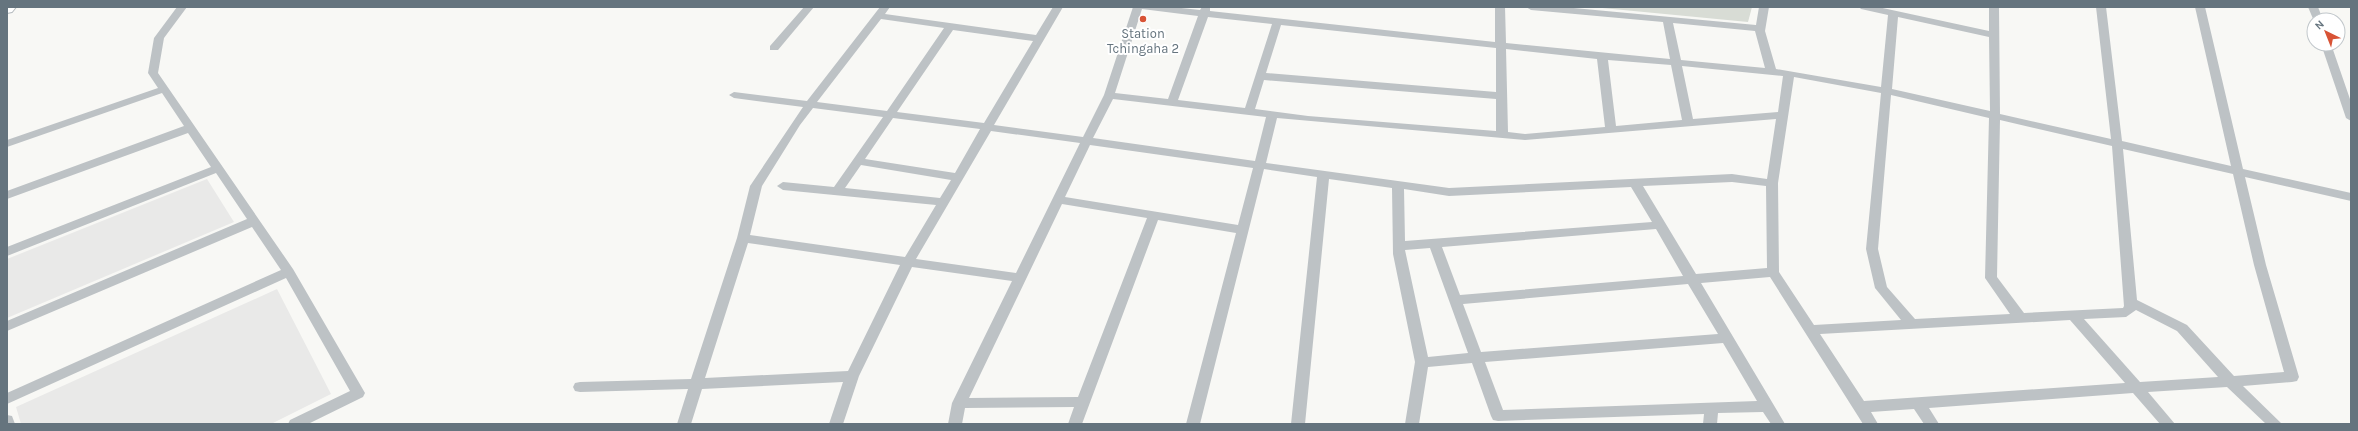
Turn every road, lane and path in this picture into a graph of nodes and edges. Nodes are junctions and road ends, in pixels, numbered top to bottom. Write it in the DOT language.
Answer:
graph roads {
  1 [pos="182,7"];
  2 [pos="809,7"];
  3 [pos="1058,7"];
  4 [pos="1138,7"];
  5 [pos="1144,7"];
  6 [pos="1500,7"];
  7 [pos="1531,7"];
  8 [pos="1764,7"];
  9 [pos="1864,7"];
  10 [pos="1994,7"];
  11 [pos="2101,7"];
  12 [pos="2200,7"];
  13 [pos="882,11"];
  14 [pos="1205,11"];
  15 [pos="1893,13"];
  16 [pos="1667,19"];
  17 [pos="1277,22"];
  18 [pos="951,26"];
  19 [pos="1760,28"];
  20 [pos="1994,35"];
  21 [pos="1040,38"];
  22 [pos="1501,45"];
  23 [pos="774,48"];
  24 [pos="2329,52"];
  25 [pos="1602,56"];
  26 [pos="1676,63"];
  27 [pos="1771,71"];
  28 [pos="1789,73"];
  29 [pos="1259,76"];
  30 [pos="164,89"];
  31 [pos="1886,91"];
  32 [pos="734,95"];
  33 [pos="1109,96"];
  34 [pos="1502,96"];
  35 [pos="1172,103"];
  36 [pos="809,105"];
  37 [pos="1249,112"];
  38 [pos="1272,114"];
  39 [pos="888,115"];
  40 [pos="1781,116"];
  41 [pos="1995,116"];
  42 [pos="2351,118"];
  43 [pos="1688,122"];
  44 [pos="988,127"];
  45 [pos="190,128"];
  46 [pos="1611,130"];
  47 [pos="1502,135"];
  48 [pos="1087,142"];
  49 [pos="7,144"];
  50 [pos="2117,144"];
  51 [pos="857,161"];
  52 [pos="1257,165"];
  53 [pos="218,168"];
  54 [pos="2239,172"];
  55 [pos="958,176"];
  56 [pos="1323,176"];
  57 [pos="1635,183"];
  58 [pos="1772,183"];
  59 [pos="783,186"];
  60 [pos="1398,186"];
  61 [pos="837,191"];
  62 [pos="7,195"];
  63 [pos="2351,197"];
  64 [pos="1057,199"];
  65 [pos="943,202"];
  66 [pos="1154,214"];
  67 [pos="254,221"];
  68 [pos="1660,225"];
  69 [pos="1243,230"];
  70 [pos="743,238"];
  71 [pos="1434,243"];
  72 [pos="1398,246"];
  73 [pos="7,252"];
  74 [pos="908,262"];
  75 [pos="289,272"];
  76 [pos="1773,272"];
  77 [pos="1019,278"];
  78 [pos="1692,279"];
  79 [pos="1456,300"];
  80 [pos="2130,302"];
  81 [pos="2073,315"];
  82 [pos="2020,318"];
  83 [pos="1912,324"];
  84 [pos="7,326"];
  85 [pos="1811,330"];
  86 [pos="1726,338"];
  87 [pos="1478,358"];
  88 [pos="1422,362"];
  89 [pos="852,376"];
  90 [pos="2231,382"];
  91 [pos="697,384"];
  92 [pos="580,386"];
  93 [pos="2136,388"];
  94 [pos="7,399"];
  95 [pos="1083,402"];
  96 [pos="959,403"];
  97 [pos="1918,403"];
  98 [pos="1767,406"];
  99 [pos="1861,407"];
  100 [pos="1712,408"];
  101 [pos="7,420"];
  102 [pos="8,424"];
  103 [pos="295,424"];
  104 [pos="684,424"];
  105 [pos="836,424"];
  106 [pos="955,424"];
  107 [pos="1075,424"];
  108 [pos="1193,424"];
  109 [pos="1298,424"];
  110 [pos="1412,424"];
  111 [pos="1710,424"];
  112 [pos="1778,424"];
  113 [pos="1871,424"];
  114 [pos="1932,424"];
  115 [pos="2168,424"];
  116 [pos="2275,424"];
  1 -- 30 [label="street"];
  2 -- 23 [label="street"];
  3 -- 21 [label="street"];
  4 -- 33 [label="street"];
  5 -- 14 [label="street"];
  6 -- 22 [label="street"];
  7 -- 16 [label="street"];
  8 -- 19 [label="street"];
  9 -- 15 [label="street"];
  10 -- 20 [label="street"];
  11 -- 50 [label="street"];
  12 -- 54 [label="street"];
  13 -- 18 [label="street"];
  13 -- 36 [label="street"];
  14 -- 17 [label="street"];
  14 -- 35 [label="street"];
  15 -- 20 [label="street"];
  15 -- 31 [label="street"];
  16 -- 19 [label="street"];
  16 -- 26 [label="street"];
  17 -- 22 [label="street"];
  17 -- 29 [label="street"];
  18 -- 21 [label="street"];
  18 -- 39 [label="street"];
  19 -- 27 [label="street"];
  20 -- 41 [label="street"];
  21 -- 44 [label="street"];
  22 -- 25 [label="street"];
  22 -- 34 [label="street"];
  24 -- 42 [label="street"];
  25 -- 26 [label="street"];
  25 -- 46 [label="street"];
  26 -- 27 [label="street"];
  26 -- 43 [label="street"];
  27 -- 28 [label="street"];
  28 -- 31 [label="street"];
  28 -- 40 [label="street"];
  29 -- 34 [label="street"];
  29 -- 37 [label="street"];
  30 -- 45 [label="street"];
  30 -- 49 [label="street"];
  31 -- 41 [label="street"];
  31 -- 83 [label="street"];
  32 -- 36 [label="street"];
  33 -- 35 [label="street"];
  33 -- 48 [label="street"];
  34 -- 47 [label="street"];
  35 -- 37 [label="street"];
  36 -- 39 [label="street"];
  36 -- 70 [label="street"];
  37 -- 38 [label="street"];
  38 -- 47 [label="street"];
  38 -- 52 [label="street"];
  39 -- 44 [label="street"];
  39 -- 51 [label="street"];
  40 -- 43 [label="street"];
  40 -- 58 [label="street"];
  41 -- 50 [label="street"];
  41 -- 82 [label="street"];
  43 -- 46 [label="street"];
  44 -- 48 [label="street"];
  44 -- 55 [label="street"];
  45 -- 53 [label="street"];
  45 -- 62 [label="street"];
  46 -- 47 [label="street"];
  48 -- 52 [label="street"];
  48 -- 64 [label="street"];
  50 -- 54 [label="street"];
  50 -- 80 [label="street"];
  51 -- 55 [label="street"];
  51 -- 61 [label="street"];
  52 -- 56 [label="street"];
  52 -- 69 [label="street"];
  53 -- 67 [label="street"];
  53 -- 73 [label="street"];
  54 -- 63 [label="street"];
  54 -- 90 [label="street"];
  55 -- 65 [label="street"];
  56 -- 60 [label="street"];
  56 -- 109 [label="street"];
  57 -- 58 [label="street"];
  57 -- 60 [label="street"];
  57 -- 68 [label="street"];
  58 -- 76 [label="street"];
  59 -- 61 [label="street"];
  60 -- 72 [label="street"];
  61 -- 65 [label="street"];
  64 -- 66 [label="street"];
  64 -- 77 [label="street"];
  65 -- 74 [label="street"];
  66 -- 69 [label="street"];
  66 -- 95 [label="street"];
  67 -- 75 [label="street"];
  67 -- 84 [label="street"];
  68 -- 71 [label="street"];
  68 -- 78 [label="street"];
  69 -- 108 [label="street"];
  70 -- 74 [label="street"];
  70 -- 91 [label="street"];
  71 -- 72 [label="street"];
  71 -- 79 [label="street"];
  72 -- 88 [label="street"];
  74 -- 77 [label="street"];
  74 -- 89 [label="street"];
  75 -- 94 [label="street"];
  75 -- 103 [label="street"];
  76 -- 78 [label="street"];
  76 -- 85 [label="street"];
  77 -- 96 [label="street"];
  78 -- 79 [label="street"];
  78 -- 86 [label="street"];
  79 -- 87 [label="street"];
  80 -- 81 [label="street"];
  80 -- 90 [label="street"];
  81 -- 82 [label="street"];
  81 -- 93 [label="street"];
  82 -- 83 [label="street"];
  83 -- 85 [label="street"];
  85 -- 99 [label="street"];
  86 -- 87 [label="street"];
  86 -- 98 [label="street"];
  87 -- 88 [label="street"];
  87 -- 100 [label="street"];
  88 -- 110 [label="street"];
  89 -- 91 [label="street"];
  89 -- 105 [label="street"];
  90 -- 93 [label="street"];
  90 -- 116 [label="street"];
  91 -- 92 [label="street"];
  91 -- 104 [label="street"];
  93 -- 97 [label="street"];
  93 -- 115 [label="street"];
  95 -- 96 [label="street"];
  95 -- 107 [label="street"];
  96 -- 106 [label="street"];
  97 -- 99 [label="street"];
  97 -- 114 [label="street"];
  98 -- 100 [label="street"];
  98 -- 112 [label="street"];
  99 -- 113 [label="street"];
  100 -- 111 [label="street"];
  101 -- 102 [label="street"];
}
